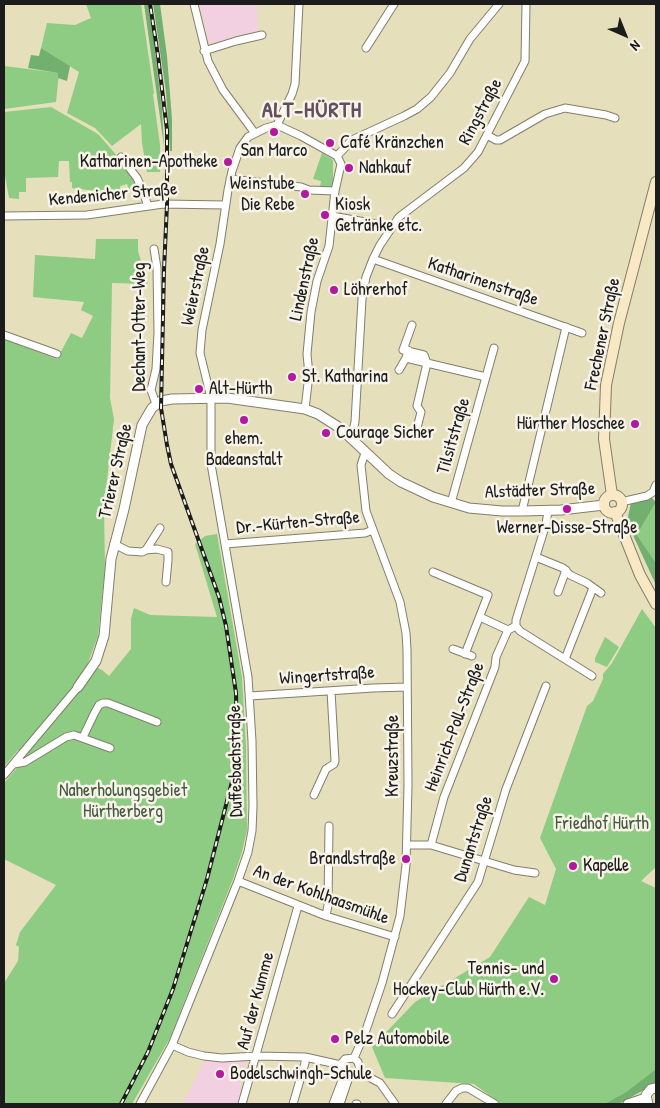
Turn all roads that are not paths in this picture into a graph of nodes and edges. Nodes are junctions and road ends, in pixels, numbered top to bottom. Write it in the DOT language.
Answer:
graph roads {
  1 [pos="194,4"];
  2 [pos="299,4"];
  3 [pos="394,4"];
  4 [pos="499,4"];
  5 [pos="526,4"];
  6 [pos="262,35"];
  7 [pos="366,48"];
  8 [pos="204,51"];
  9 [pos="615,118"];
  10 [pos="277,125"];
  11 [pos="254,132"];
  12 [pos="487,135"];
  13 [pos="337,156"];
  14 [pos="120,157"];
  15 [pos="230,179"];
  16 [pos="656,182"];
  17 [pos="335,191"];
  18 [pos="225,205"];
  19 [pos="148,206"];
  20 [pos="4,216"];
  21 [pos="332,216"];
  22 [pos="390,228"];
  23 [pos="154,250"];
  24 [pos="373,259"];
  25 [pos="412,325"];
  26 [pos="566,327"];
  27 [pos="582,334"];
  28 [pos="4,335"];
  29 [pos="494,348"];
  30 [pos="408,350"];
  31 [pos="57,354"];
  32 [pos="406,358"];
  33 [pos="427,363"];
  34 [pos="399,370"];
  35 [pos="486,377"];
  36 [pos="210,398"];
  37 [pos="156,404"];
  38 [pos="305,409"];
  39 [pos="409,432"];
  40 [pos="348,436"];
  41 [pos="365,453"];
  42 [pos="656,485"];
  43 [pos="612,495"];
  44 [pos="622,502"];
  45 [pos="451,504"];
  46 [pos="604,505"];
  47 [pos="548,510"];
  48 [pos="522,511"];
  49 [pos="615,512"];
  50 [pos="160,528"];
  51 [pos="372,530"];
  52 [pos="114,544"];
  53 [pos="225,544"];
  54 [pos="146,550"];
  55 [pos="536,557"];
  56 [pos="566,570"];
  57 [pos="433,572"];
  58 [pos="166,582"];
  59 [pos="594,588"];
  60 [pos="558,592"];
  61 [pos="601,593"];
  62 [pos="656,604"];
  63 [pos="480,617"];
  64 [pos="516,626"];
  65 [pos="508,630"];
  66 [pos="453,649"];
  67 [pos="564,660"];
  68 [pos="592,676"];
  69 [pos="546,686"];
  70 [pos="78,687"];
  71 [pos="407,687"];
  72 [pos="331,691"];
  73 [pos="250,696"];
  74 [pos="157,722"];
  75 [pos="84,737"];
  76 [pos="110,748"];
  77 [pos="14,764"];
  78 [pos="4,775"];
  79 [pos="314,796"];
  80 [pos="329,826"];
  81 [pos="407,845"];
  82 [pos="431,845"];
  83 [pos="483,862"];
  84 [pos="535,873"];
  85 [pos="238,881"];
  86 [pos="298,906"];
  87 [pos="326,916"];
  88 [pos="395,937"];
  89 [pos="392,1014"];
  90 [pos="172,1044"];
  91 [pos="257,1056"];
  92 [pos="305,1057"];
  93 [pos="354,1058"];
  94 [pos="341,1065"];
  95 [pos="359,1072"];
  96 [pos="346,1076"];
  97 [pos="656,1088"];
  98 [pos="647,1101"];
  99 [pos="140,1104"];
  100 [pos="242,1104"];
  101 [pos="293,1104"];
  102 [pos="334,1104"];
  103 [pos="340,1104"];
  104 [pos="396,1104"];
  105 [pos="446,1104"];
  106 [pos="495,1104"];
  107 [pos="628,1104"];
  1 -- 8 [label="street"];
  2 -- 10 [label="street"];
  3 -- 7 [label="street"];
  4 -- 13 [label="street"];
  5 -- 12 [label="street, Ringstraße"];
  6 -- 8 [label="street"];
  8 -- 11 [label="street"];
  9 -- 12 [label="street"];
  10 -- 11 [label="street"];
  10 -- 13 [label="street"];
  11 -- 15 [label="street, Weierstraße"];
  12 -- 22 [label="street, Ringstraße"];
  13 -- 17 [label="street, Lindenstraße"];
  14 -- 19 [label="street"];
  15 -- 17 [label="street"];
  15 -- 18 [label="street, Weierstraße"];
  16 -- 43 [label="main road, Frechener Straße"];
  17 -- 21 [label="street, Lindenstraße"];
  18 -- 19 [label="street, Kendenicher Straße"];
  18 -- 36 [label="street, Weierstraße"];
  19 -- 20 [label="street, Kendenicher Straße"];
  21 -- 22 [label="street"];
  21 -- 38 [label="street, Lindenstraße"];
  22 -- 24 [label="street, Ringstraße"];
  23 -- 37 [label="street, Dechant-Otter-Weg"];
  24 -- 26 [label="street, Katharinenstraße"];
  24 -- 40 [label="street, Ringstraße"];
  25 -- 30 [label="street"];
  26 -- 27 [label="street, Katharinenstraße"];
  26 -- 48 [label="street"];
  28 -- 31 [label="street"];
  29 -- 35 [label="street, Tilsitstraße"];
  30 -- 32 [label="street"];
  30 -- 33 [label="street, Tilsitstraße"];
  32 -- 33 [label="street, Tilsitstraße"];
  32 -- 34 [label="street"];
  33 -- 35 [label="street, Tilsitstraße"];
  33 -- 39 [label="street"];
  35 -- 45 [label="street, Tilsitstraße"];
  36 -- 37 [label="street"];
  36 -- 38 [label="street, Alstädter Straße"];
  36 -- 53 [label="street, Duffesbachstraße"];
  37 -- 52 [label="street, Trierer Straße"];
  38 -- 40 [label="street, Alstädter Straße"];
  40 -- 41 [label="street, Alstädter Straße"];
  41 -- 45 [label="street, Alstädter Straße"];
  41 -- 51 [label="street, Kreuzstraße"];
  42 -- 44 [label="street, Alstädter Straße"];
  43 -- 44 [label="main road"];
  43 -- 46 [label="main road"];
  44 -- 49 [label="main road"];
  45 -- 48 [label="street, Alstädter Straße"];
  46 -- 47 [label="street, Alstädter Straße"];
  46 -- 49 [label="main road"];
  47 -- 48 [label="street, Alstädter Straße"];
  47 -- 55 [label="street"];
  49 -- 62 [label="main road"];
  50 -- 54 [label="street"];
  51 -- 53 [label="street, Dr.-Kürten-Straße"];
  51 -- 71 [label="street, Kreuzstraße"];
  52 -- 54 [label="street, Trierer Straße"];
  52 -- 70 [label="street, Trierer Straße"];
  53 -- 73 [label="street, Duffesbachstraße"];
  54 -- 58 [label="street, Trierer Straße"];
  55 -- 56 [label="street"];
  55 -- 64 [label="street"];
  56 -- 59 [label="street"];
  56 -- 60 [label="street"];
  57 -- 63 [label="street"];
  59 -- 61 [label="street"];
  59 -- 67 [label="street"];
  63 -- 65 [label="street"];
  63 -- 66 [label="street"];
  64 -- 65 [label="street"];
  64 -- 67 [label="street"];
  65 -- 82 [label="street, Heinrich-Poll-Straße"];
  67 -- 68 [label="street"];
  69 -- 83 [label="street, Dunantstraße"];
  70 -- 77 [label="street, Trierer Straße"];
  71 -- 72 [label="street, Wingertstraße"];
  71 -- 81 [label="street, Kreuzstraße"];
  72 -- 73 [label="street, Wingertstraße"];
  72 -- 79 [label="street"];
  73 -- 85 [label="street, Duffesbachstraße"];
  74 -- 75 [label="street"];
  75 -- 76 [label="street"];
  75 -- 77 [label="street"];
  77 -- 78 [label="street, Trierer Straße"];
  80 -- 87 [label="street"];
  81 -- 82 [label="street"];
  81 -- 88 [label="street, Kreuzstraße"];
  82 -- 83 [label="street"];
  83 -- 84 [label="street"];
  83 -- 89 [label="street, Dunantstraße"];
  85 -- 86 [label="street, An der Kohlhaasmühle"];
  85 -- 90 [label="street, Duffesbachstraße"];
  86 -- 87 [label="street, An der Kohlhaasmühle"];
  86 -- 91 [label="street, Auf der Kumme"];
  87 -- 88 [label="street, An der Kohlhaasmühle"];
  88 -- 93 [label="street, Kreuzstraße"];
  90 -- 91 [label="street"];
  90 -- 99 [label="street, Duffesbachstraße"];
  91 -- 92 [label="street"];
  91 -- 100 [label="street, Auf der Kumme"];
  92 -- 94 [label="street"];
  92 -- 101 [label="street"];
  93 -- 94 [label="street"];
  93 -- 95 [label="street"];
  94 -- 96 [label="street"];
  95 -- 96 [label="street"];
  95 -- 104 [label="street"];
  96 -- 102 [label="street"];
  96 -- 103 [label="street"];
  97 -- 98 [label="street"];
  98 -- 107 [label="street"];
  105 -- 106 [label="street"];
}
